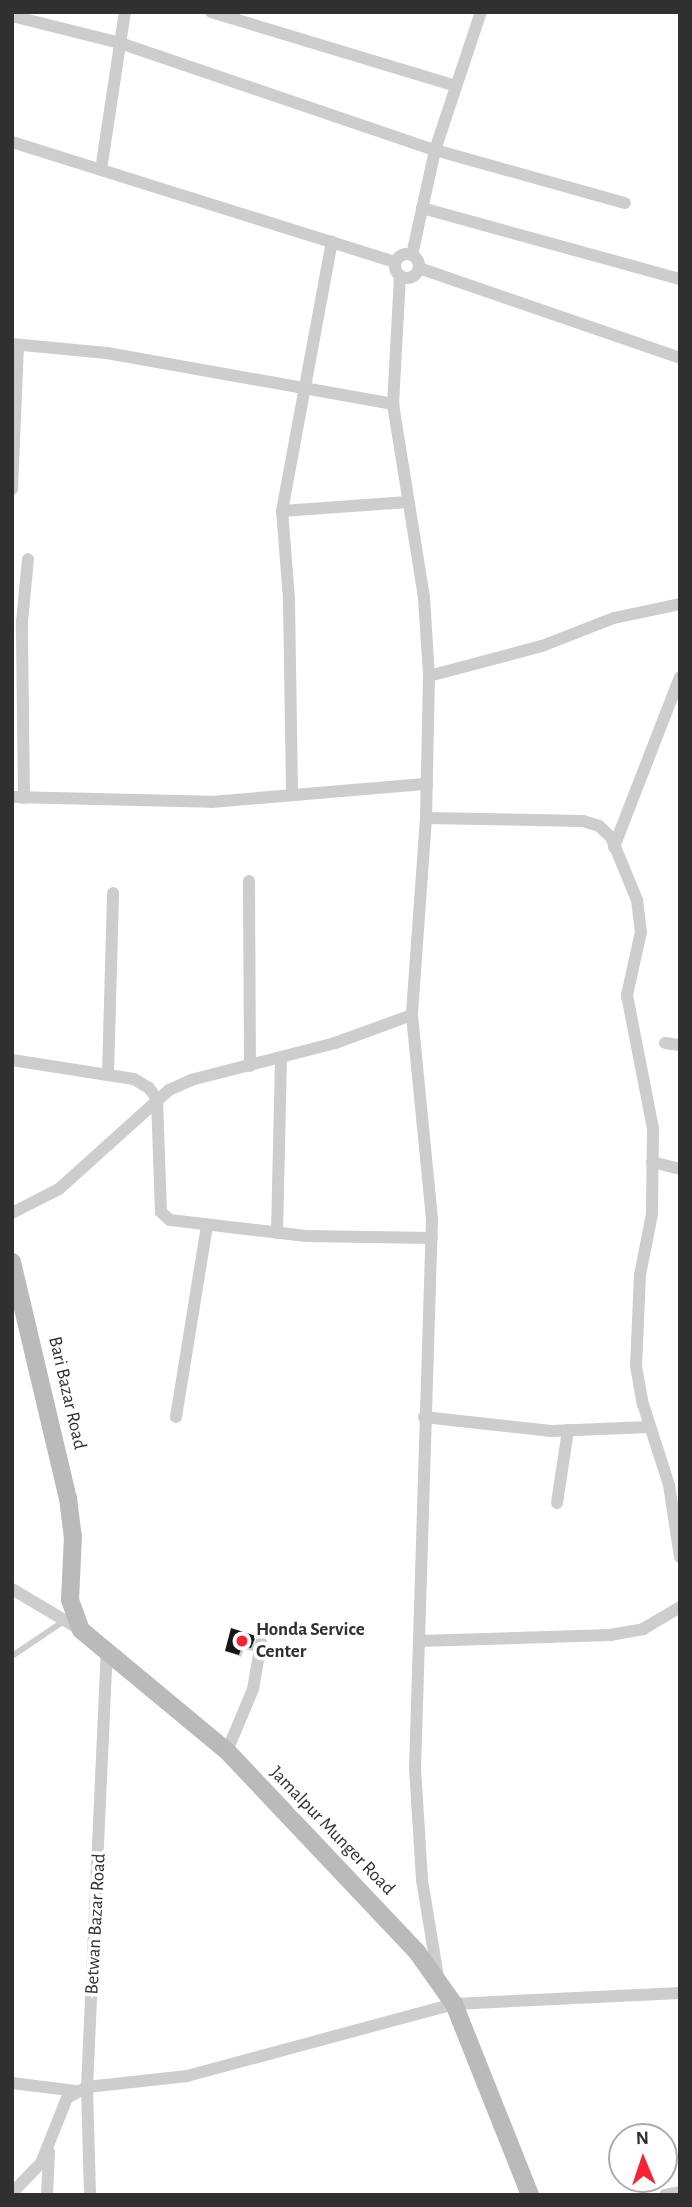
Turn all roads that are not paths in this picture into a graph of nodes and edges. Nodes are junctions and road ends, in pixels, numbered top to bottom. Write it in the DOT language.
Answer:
graph roads {
  1 [pos="125,12"];
  2 [pos="211,12"];
  3 [pos="481,12"];
  4 [pos="12,16"];
  5 [pos="120,43"];
  6 [pos="456,86"];
  7 [pos="12,142"];
  8 [pos="435,150"];
  9 [pos="101,170"];
  10 [pos="625,203"];
  11 [pos="422,208"];
  12 [pos="332,242"];
  13 [pos="412,255"];
  14 [pos="396,262"];
  15 [pos="419,268"];
  16 [pos="400,276"];
  17 [pos="680,279"];
  18 [pos="15,344"];
  19 [pos="680,358"];
  20 [pos="303,391"];
  21 [pos="393,404"];
  22 [pos="12,489"];
  23 [pos="408,502"];
  24 [pos="282,511"];
  25 [pos="27,559"];
  26 [pos="680,604"];
  27 [pos="429,676"];
  28 [pos="680,677"];
  29 [pos="427,783"];
  30 [pos="292,792"];
  31 [pos="18,798"];
  32 [pos="426,818"];
  33 [pos="614,847"];
  34 [pos="248,881"];
  35 [pos="113,893"];
  36 [pos="412,1015"];
  37 [pos="665,1043"];
  38 [pos="680,1045"];
  39 [pos="281,1058"];
  40 [pos="12,1060"];
  41 [pos="250,1066"];
  42 [pos="108,1074"];
  43 [pos="157,1099"];
  44 [pos="652,1162"];
  45 [pos="680,1169"];
  46 [pos="12,1213"];
  47 [pos="207,1225"];
  48 [pos="277,1233"];
  49 [pos="432,1238"];
  50 [pos="12,1262"];
  51 [pos="176,1417"];
  52 [pos="424,1417"];
  53 [pos="649,1427"];
  54 [pos="568,1430"];
  55 [pos="557,1503"];
  56 [pos="680,1557"];
  57 [pos="12,1589"];
  58 [pos="680,1607"];
  59 [pos="64,1621"];
  60 [pos="81,1630"];
  61 [pos="419,1641"];
  62 [pos="261,1643"];
  63 [pos="107,1653"];
  64 [pos="12,1656"];
  65 [pos="227,1751"];
  66 [pos="438,1979"];
  67 [pos="680,1993"];
  68 [pos="454,2004"];
  69 [pos="12,2083"];
  70 [pos="81,2089"];
  71 [pos="49,2145"];
  72 [pos="680,2192"];
  73 [pos="12,2193"];
  74 [pos="47,2195"];
  75 [pos="90,2195"];
  76 [pos="530,2195"];
  77 [pos="665,2195"];
  1 -- 5 [label="street"];
  2 -- 6 [label="street"];
  3 -- 6 [label="street"];
  4 -- 5 [label="street"];
  5 -- 8 [label="street"];
  5 -- 9 [label="street"];
  6 -- 8 [label="street"];
  7 -- 9 [label="street"];
  8 -- 10 [label="street"];
  8 -- 11 [label="street"];
  9 -- 12 [label="street"];
  11 -- 13 [label="street"];
  11 -- 17 [label="street"];
  12 -- 14 [label="street"];
  12 -- 20 [label="street"];
  13 -- 14 [label="street"];
  13 -- 15 [label="street"];
  14 -- 16 [label="street"];
  15 -- 16 [label="street"];
  15 -- 19 [label="street"];
  16 -- 21 [label="street"];
  18 -- 20 [label="street"];
  18 -- 22 [label="street"];
  20 -- 21 [label="street"];
  20 -- 24 [label="street"];
  21 -- 23 [label="street"];
  23 -- 24 [label="street"];
  23 -- 27 [label="street"];
  24 -- 30 [label="street"];
  25 -- 31 [label="street"];
  26 -- 27 [label="street"];
  27 -- 29 [label="street"];
  28 -- 33 [label="street"];
  29 -- 30 [label="street"];
  29 -- 32 [label="street"];
  30 -- 31 [label="street"];
  32 -- 33 [label="street"];
  32 -- 36 [label="street"];
  33 -- 44 [label="street"];
  34 -- 41 [label="street"];
  35 -- 42 [label="street"];
  36 -- 39 [label="street"];
  36 -- 49 [label="street"];
  37 -- 38 [label="street"];
  39 -- 41 [label="street"];
  39 -- 48 [label="street"];
  40 -- 42 [label="street"];
  41 -- 43 [label="street"];
  42 -- 43 [label="street"];
  43 -- 46 [label="street"];
  43 -- 47 [label="street"];
  44 -- 45 [label="street"];
  44 -- 53 [label="street"];
  47 -- 48 [label="street"];
  47 -- 51 [label="street"];
  48 -- 49 [label="street"];
  49 -- 52 [label="street"];
  50 -- 60 [label="street, Bari Bazar Road"];
  52 -- 54 [label="street"];
  52 -- 61 [label="street"];
  53 -- 54 [label="street"];
  53 -- 56 [label="street"];
  54 -- 55 [label="street"];
  57 -- 59 [label="street"];
  58 -- 61 [label="street"];
  59 -- 60 [label="street"];
  59 -- 64 [label="lane"];
  60 -- 63 [label="street, Jamalpur Munger Road"];
  61 -- 66 [label="street"];
  62 -- 65 [label="street"];
  63 -- 65 [label="street, Jamalpur Munger Road"];
  63 -- 70 [label="street, Betwan Bazar Road"];
  65 -- 66 [label="street, Jamalpur Munger Road"];
  66 -- 68 [label="street, Jamalpur Munger Road"];
  67 -- 68 [label="street"];
  68 -- 70 [label="street"];
  68 -- 76 [label="street, Jamalpur Munger Road"];
  69 -- 70 [label="street"];
  70 -- 71 [label="street"];
  70 -- 75 [label="street, Betwan Bazar Road"];
  71 -- 73 [label="street"];
  71 -- 74 [label="street"];
  72 -- 77 [label="street"];
}
